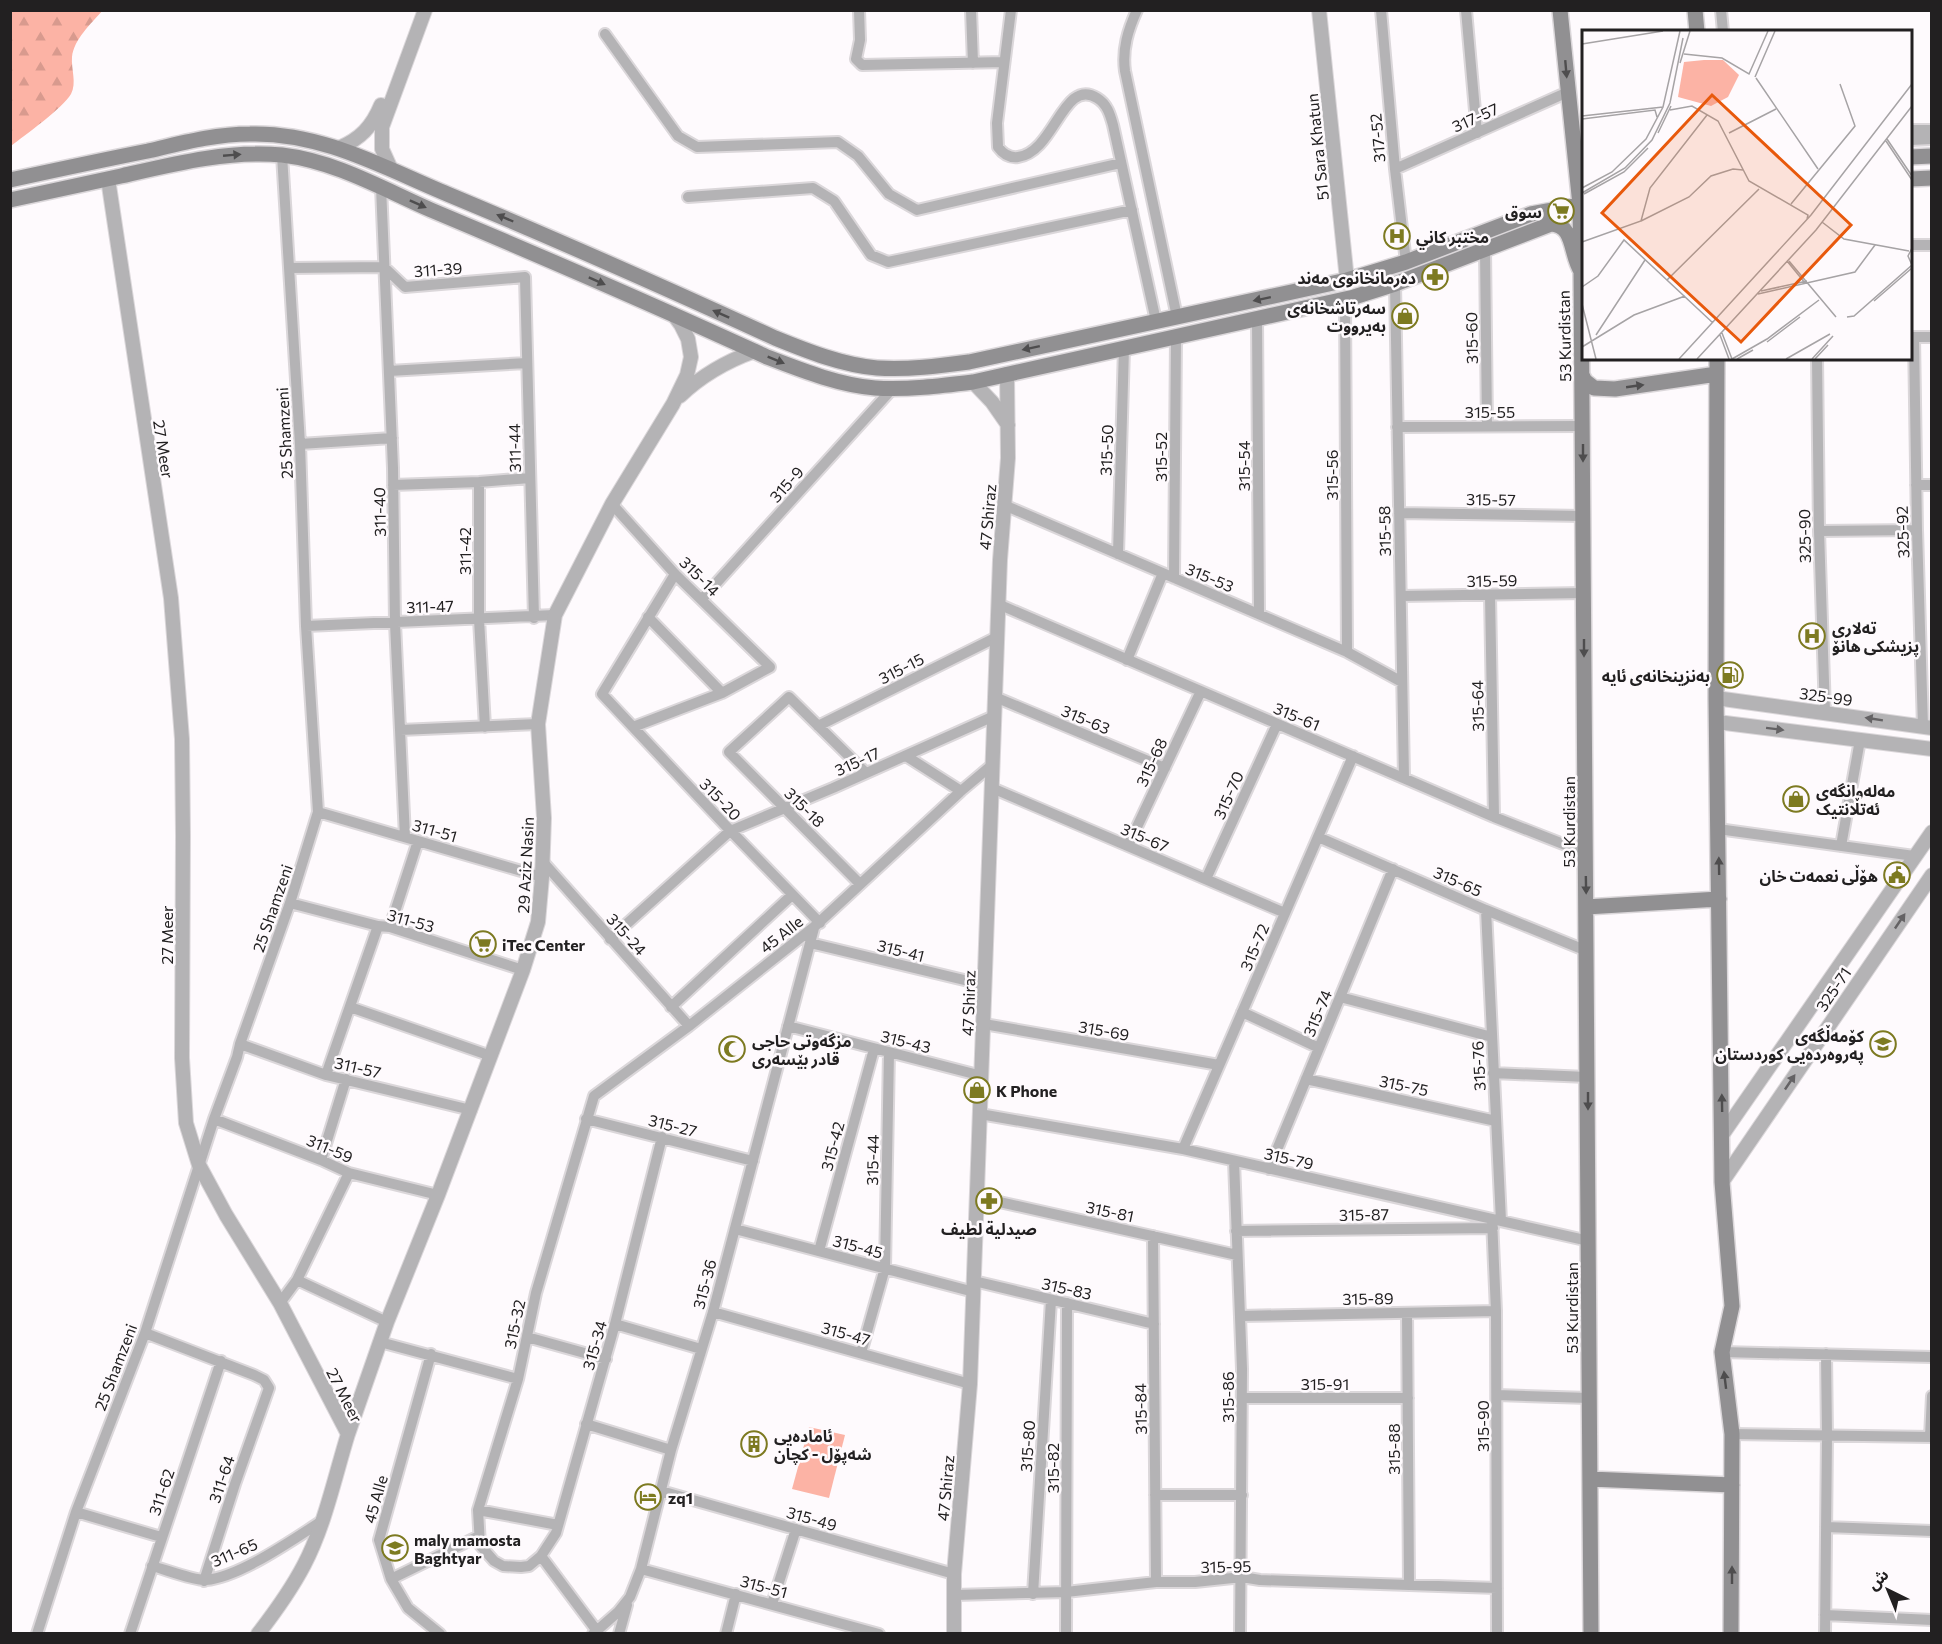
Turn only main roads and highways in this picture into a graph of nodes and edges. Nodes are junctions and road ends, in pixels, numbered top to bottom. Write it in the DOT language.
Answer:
graph roads {
  1 [pos="1560,10"];
  2 [pos="1695,10"];
  3 [pos="1697,30"];
  4 [pos="1932,156"];
  5 [pos="1912,157"];
  6 [pos="205,159"];
  7 [pos="1932,178"];
  8 [pos="1912,179"];
  9 [pos="10,180"];
  10 [pos="10,190"];
  11 [pos="10,201"];
  12 [pos="1580,205"];
  13 [pos="1531,214"];
  14 [pos="1534,230"];
  15 [pos="538,232"];
  16 [pos="529,251"];
  17 [pos="1581,271"];
  18 [pos="1067,340"];
  19 [pos="1070,360"];
  20 [pos="1717,366"];
  21 [pos="1582,375"];
  22 [pos="1719,899"];
  23 [pos="1586,907"];
  24 [pos="1590,1479"];
  25 [pos="1732,1485"];
  26 [pos="1591,1634"];
  27 [pos="1731,1634"];
  1 -- 12 [label="main road, 53 Kurdistan, one-way"];
  2 -- 3 [label="main road"];
  4 -- 5 [label="main road"];
  6 -- 10 [label="main road"];
  6 -- 11 [label="main road"];
  6 -- 16 [label="main road, one-way"];
  7 -- 8 [label="main road"];
  15 -- 9 [label="main road, one-way"];
  12 -- 13 [label="main road"];
  12 -- 17 [label="main road, 53 Kurdistan"];
  13 -- 14 [label="main road"];
  13 -- 18 [label="main road, one-way"];
  14 -- 17 [label="main road"];
  14 -- 19 [label="main road"];
  15 -- 16 [label="main road"];
  18 -- 15 [label="main road, one-way"];
  16 -- 19 [label="main road, one-way"];
  17 -- 21 [label="main road, 53 Kurdistan"];
  18 -- 19 [label="main road"];
  21 -- 20 [label="main road, one-way"];
  22 -- 20 [label="main road, one-way"];
  21 -- 23 [label="main road, 53 Kurdistan, one-way"];
  22 -- 23 [label="main road"];
  25 -- 22 [label="main road, one-way"];
  23 -- 24 [label="main road, 53 Kurdistan, one-way"];
  24 -- 25 [label="main road"];
  24 -- 26 [label="main road, 53 Kurdistan"];
  27 -- 25 [label="main road, one-way"];
}
